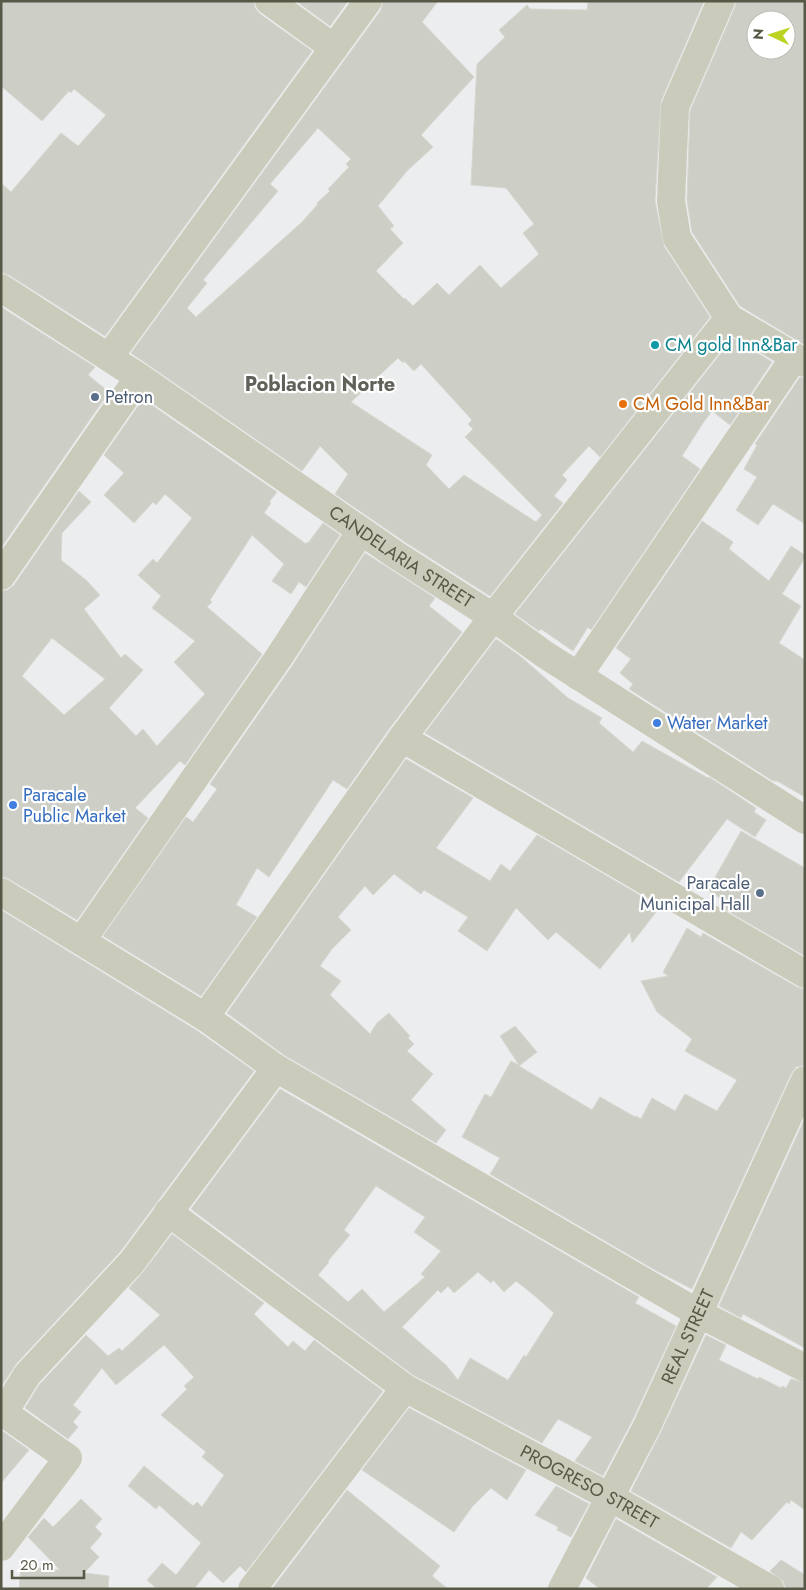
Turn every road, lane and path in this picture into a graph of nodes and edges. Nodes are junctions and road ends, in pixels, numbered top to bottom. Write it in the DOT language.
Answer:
graph roads {
  1 [pos="269,1"];
  2 [pos="368,1"];
  3 [pos="721,1"];
  4 [pos="334,48"];
  5 [pos="1,288"];
  6 [pos="729,318"];
  7 [pos="109,357"];
  8 [pos="799,361"];
  9 [pos="139,377"];
  10 [pos="361,531"];
  11 [pos="1,576"];
  12 [pos="493,617"];
  13 [pos="578,676"];
  14 [pos="402,738"];
  15 [pos="805,820"];
  16 [pos="1,892"];
  17 [pos="82,940"];
  18 [pos="805,974"];
  19 [pos="206,1017"];
  20 [pos="276,1068"];
  21 [pos="805,1080"];
  22 [pos="168,1212"];
  23 [pos="698,1313"];
  24 [pos="805,1368"];
  25 [pos="405,1388"];
  26 [pos="3,1412"];
  27 [pos="610,1497"];
  28 [pos="1,1546"];
  29 [pos="252,1589"];
  30 [pos="562,1589"];
  31 [pos="770,1589"];
  1 -- 4 [label="street"];
  2 -- 4 [label="street"];
  3 -- 6 [label="street"];
  4 -- 7 [label="street"];
  5 -- 7 [label="street, CANDELARIA STREET"];
  6 -- 8 [label="street"];
  6 -- 12 [label="street"];
  7 -- 9 [label="street, CANDELARIA STREET"];
  8 -- 13 [label="street"];
  9 -- 10 [label="street, CANDELARIA STREET"];
  9 -- 11 [label="street"];
  10 -- 12 [label="street, CANDELARIA STREET"];
  10 -- 17 [label="street"];
  12 -- 13 [label="street, CANDELARIA STREET"];
  12 -- 14 [label="street"];
  13 -- 15 [label="street, CANDELARIA STREET"];
  14 -- 18 [label="street"];
  14 -- 19 [label="street"];
  16 -- 17 [label="street"];
  17 -- 19 [label="street"];
  19 -- 20 [label="street"];
  20 -- 22 [label="street"];
  20 -- 23 [label="street"];
  21 -- 23 [label="street, REAL STREET"];
  22 -- 25 [label="street, PROGRESO STREET"];
  22 -- 26 [label="street"];
  23 -- 24 [label="street"];
  23 -- 27 [label="street, REAL STREET"];
  25 -- 27 [label="street, PROGRESO STREET"];
  25 -- 29 [label="street"];
  26 -- 28 [label="street"];
  27 -- 30 [label="street, REAL STREET"];
  27 -- 31 [label="street, PROGRESO STREET"];
}
